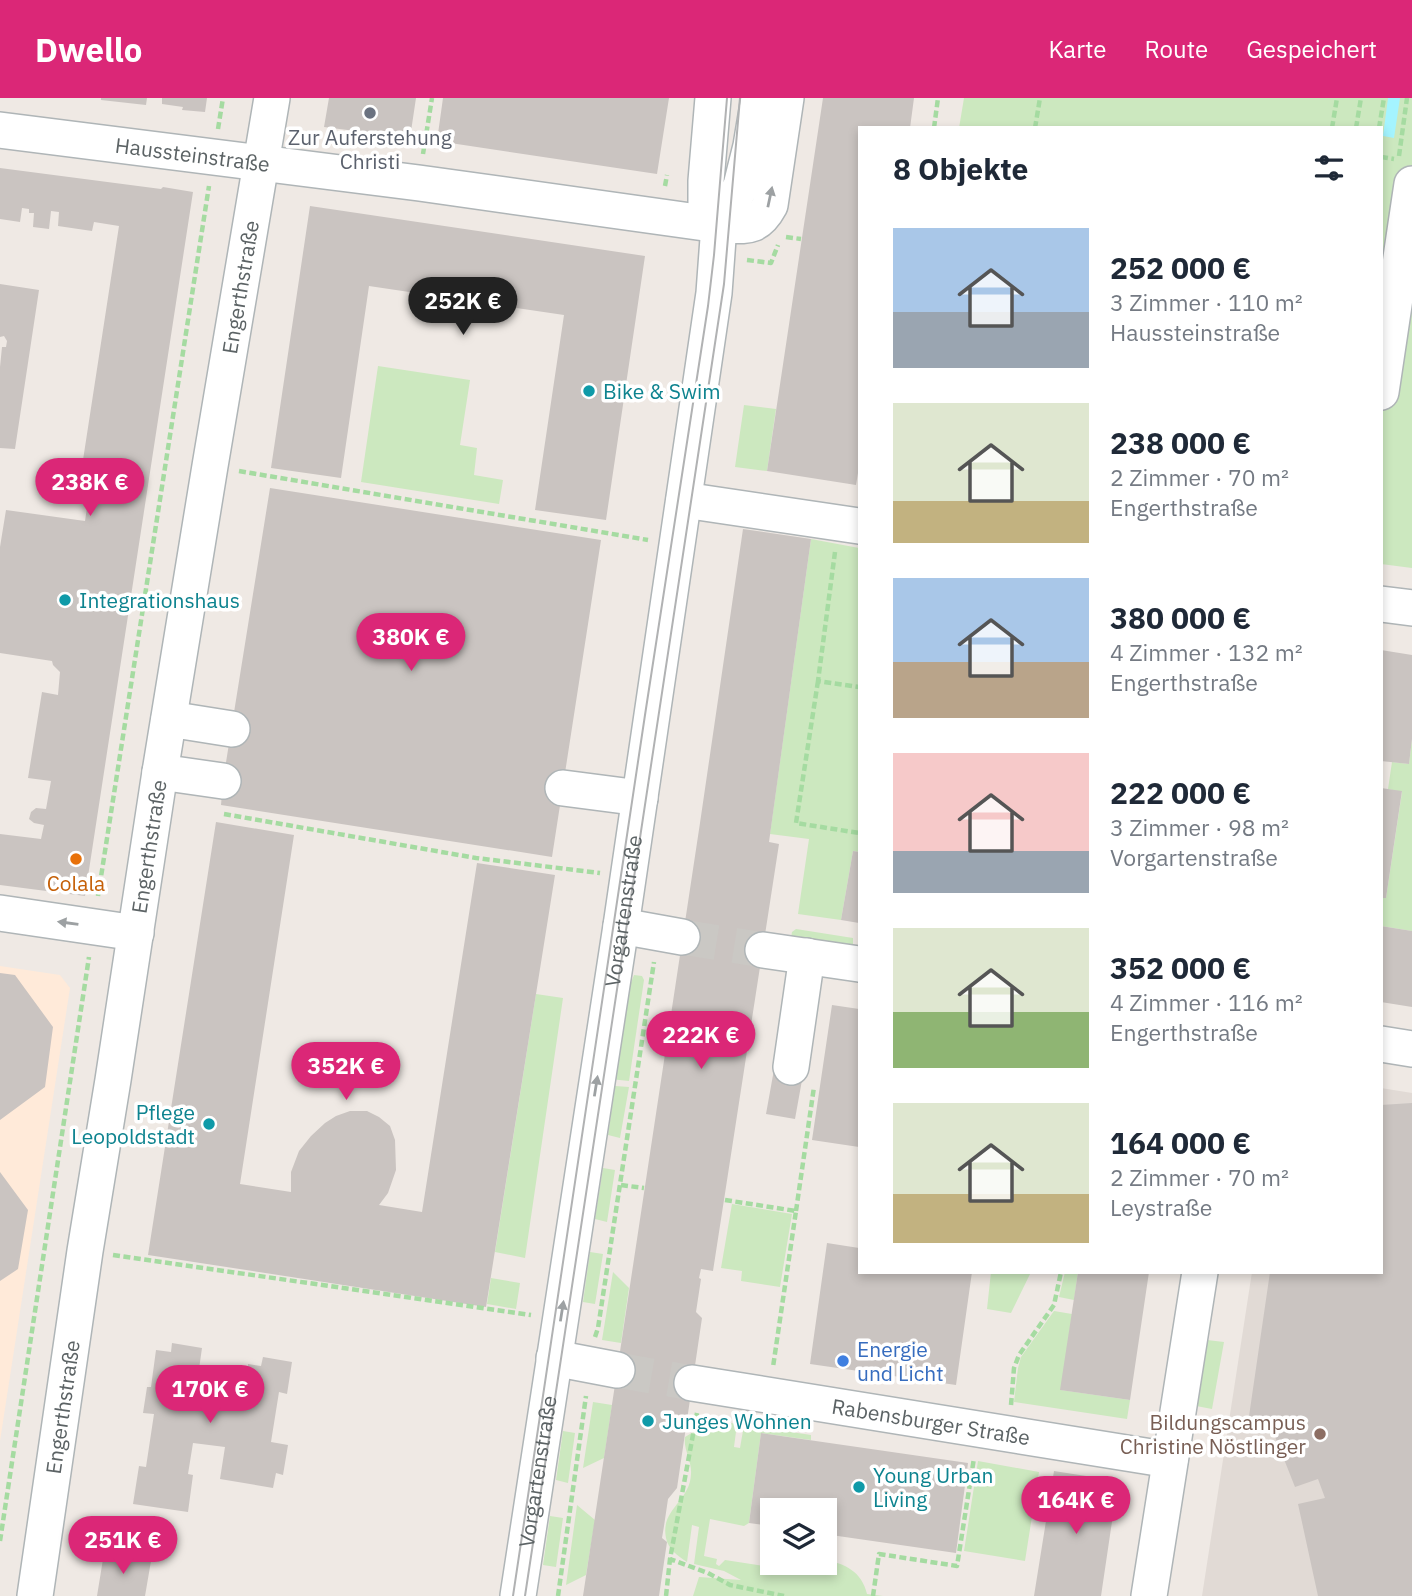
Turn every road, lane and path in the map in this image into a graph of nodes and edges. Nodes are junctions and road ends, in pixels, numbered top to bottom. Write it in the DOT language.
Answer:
graph roads {
  1 [pos="223,98"];
  2 [pos="272,98"];
  3 [pos="432,98"];
  4 [pos="713,98"];
  5 [pos="759,98"];
  6 [pos="786,98"];
  7 [pos="938,98"];
  8 [pos="1040,98"];
  9 [pos="1337,98"];
  10 [pos="1361,98"];
  11 [pos="1384,98"];
  12 [pos="1407,98"];
  13 [pos="934,126"];
  14 [pos="1035,126"];
  15 [pos="1332,126"];
  16 [pos="1356,126"];
  17 [pos="1379,126"];
  18 [pos="0,130"];
  19 [pos="213,157"];
  20 [pos="262,163"];
  21 [pos="1405,172"];
  22 [pos="419,183"];
  23 [pos="719,225"];
  24 [pos="781,236"];
  25 [pos="801,239"];
  26 [pos="1383,374"];
  27 [pos="210,466"];
  28 [pos="684,500"];
  29 [pos="849,525"];
  30 [pos="677,545"];
  31 [pos="1383,604"];
  32 [pos="1412,608"];
  33 [pos="818,681"];
  34 [pos="858,687"];
  35 [pos="169,719"];
  36 [pos="232,729"];
  37 [pos="160,772"];
  38 [pos="563,788"];
  39 [pos="223,798"];
  40 [pos="640,798"];
  41 [pos="858,833"];
  42 [pos="628,876"];
  43 [pos="0,913"];
  44 [pos="94,926"];
  45 [pos="621,926"];
  46 [pos="136,933"];
  47 [pos="670,935"];
  48 [pos="763,950"];
  49 [pos="807,956"];
  50 [pos="858,964"];
  51 [pos="1383,1044"];
  52 [pos="1412,1049"];
  53 [pos="791,1067"];
  54 [pos="621,1185"];
  55 [pos="644,1188"];
  56 [pos="725,1200"];
  57 [pos="85,1251"];
  58 [pos="1061,1274"];
  59 [pos="1200,1274"];
  60 [pos="560,1320"];
  61 [pos="598,1328"];
  62 [pos="554,1358"];
  63 [pos="617,1370"];
  64 [pos="697,1383"];
  65 [pos="768,1395"];
  66 [pos="586,1397"];
  67 [pos="993,1432"];
  68 [pos="1170,1460"];
  69 [pos="0,1541"];
  70 [pos="670,1559"];
  71 [pos="35,1596"];
  72 [pos="518,1596"];
  73 [pos="558,1596"];
  74 [pos="666,1596"];
  75 [pos="784,1596"];
  76 [pos="873,1596"];
  77 [pos="1149,1596"];
  1 -- 19 [label="path"];
  2 -- 20 [label="street, Engerthstraße"];
  3 -- 22 [label="path"];
  4 -- 23 [label="street, Vorgartenstraße"];
  5 -- 23 [label="street, Vorgartenstraße"];
  23 -- 6 [label="street, Haussteinstraße, one-way"];
  7 -- 13 [label="path"];
  8 -- 14 [label="path"];
  9 -- 15 [label="path"];
  10 -- 16 [label="path"];
  11 -- 17 [label="path"];
  12 -- 21 [label="path"];
  18 -- 19 [label="street, Haussteinstraße"];
  19 -- 20 [label="street, Haussteinstraße"];
  19 -- 44 [label="path"];
  20 -- 22 [label="street, Haussteinstraße"];
  20 -- 27 [label="street, Engerthstraße"];
  21 -- 26 [label="street"];
  22 -- 23 [label="street, Haussteinstraße"];
  23 -- 28 [label="street, Vorgartenstraße"];
  24 -- 25 [label="path"];
  27 -- 30 [label="path"];
  27 -- 35 [label="street, Engerthstraße"];
  28 -- 29 [label="street"];
  28 -- 30 [label="street, Vorgartenstraße"];
  29 -- 33 [label="path"];
  30 -- 40 [label="street, Vorgartenstraße"];
  31 -- 32 [label="street"];
  33 -- 34 [label="path"];
  33 -- 41 [label="path"];
  35 -- 36 [label="street"];
  35 -- 37 [label="street, Engerthstraße"];
  37 -- 39 [label="street"];
  37 -- 46 [label="street, Engerthstraße"];
  38 -- 40 [label="street"];
  39 -- 42 [label="path"];
  40 -- 42 [label="street, Vorgartenstraße"];
  42 -- 45 [label="street, Vorgartenstraße"];
  44 -- 43 [label="street, one-way"];
  44 -- 46 [label="street"];
  44 -- 69 [label="path"];
  45 -- 47 [label="street"];
  60 -- 45 [label="street, Vorgartenstraße, one-way"];
  46 -- 57 [label="street, Engerthstraße"];
  47 -- 54 [label="path"];
  48 -- 49 [label="street"];
  49 -- 50 [label="street"];
  49 -- 53 [label="street"];
  51 -- 52 [label="street"];
  54 -- 55 [label="path"];
  54 -- 61 [label="path"];
  56 -- 65 [label="path"];
  57 -- 60 [label="path"];
  57 -- 71 [label="street, Engerthstraße"];
  58 -- 67 [label="path"];
  59 -- 68 [label="street"];
  60 -- 62 [label="street, Vorgartenstraße"];
  62 -- 63 [label="street"];
  62 -- 72 [label="street, Vorgartenstraße"];
  64 -- 65 [label="street, Rabensburger Straße"];
  64 -- 70 [label="path"];
  65 -- 67 [label="street, Rabensburger Straße"];
  66 -- 73 [label="path"];
  67 -- 68 [label="street, Rabensburger Straße"];
  67 -- 76 [label="path"];
  68 -- 77 [label="street"];
  70 -- 74 [label="path"];
  70 -- 75 [label="path"];
}
